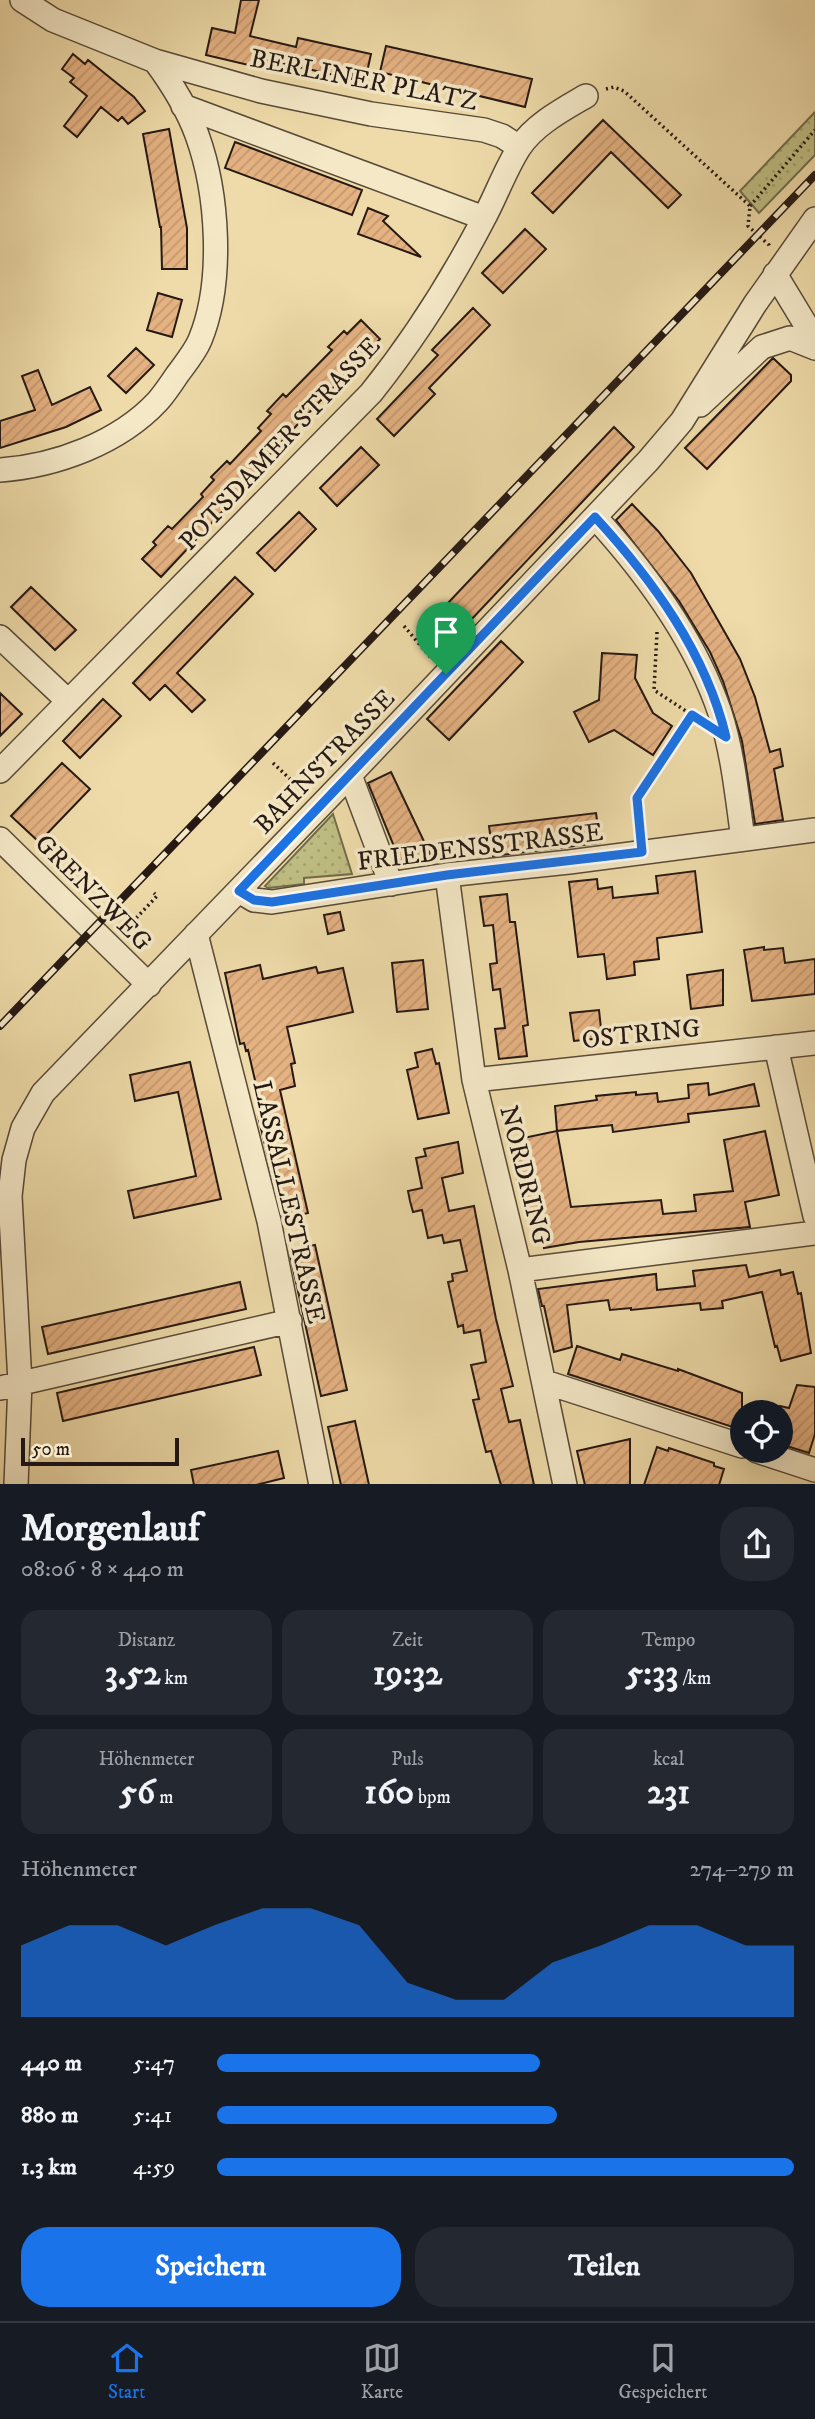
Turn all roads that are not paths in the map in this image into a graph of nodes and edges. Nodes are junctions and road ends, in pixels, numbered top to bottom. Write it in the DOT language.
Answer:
graph roads {
  1 [pos="22,0"];
  2 [pos="155,61"];
  3 [pos="586,96"];
  4 [pos="183,106"];
  5 [pos="519,147"];
  6 [pos="484,218"];
  7 [pos="815,219"];
  8 [pos="775,274"];
  9 [pos="815,340"];
  10 [pos="815,348"];
  11 [pos="682,421"];
  12 [pos="0,470"];
  13 [pos="595,517"];
  14 [pos="0,637"];
  15 [pos="68,701"];
  16 [pos="0,771"];
  17 [pos="350,775"];
  18 [pos="815,830"];
  19 [pos="0,839"];
  20 [pos="743,839"];
  21 [pos="447,875"];
  22 [pos="391,884"];
  23 [pos="239,891"];
  24 [pos="196,934"];
  25 [pos="149,985"];
  26 [pos="815,1043"];
  27 [pos="776,1046"];
  28 [pos="474,1080"];
  29 [pos="815,1216"];
  30 [pos="815,1233"];
  31 [pos="520,1270"];
  32 [pos="289,1321"];
  33 [pos="545,1381"];
  34 [pos="10,1386"];
  35 [pos="730,1442"];
  36 [pos="793,1463"];
  37 [pos="815,1470"];
  38 [pos="16,1484"];
  39 [pos="321,1484"];
  40 [pos="565,1484"];
  1 -- 2 [label="street, BERLINER PLATZ"];
  2 -- 4 [label="street"];
  2 -- 5 [label="street, BERLINER PLATZ"];
  3 -- 5 [label="street, POTSDAMER STRASSE"];
  4 -- 6 [label="street"];
  4 -- 12 [label="street"];
  5 -- 6 [label="street, POTSDAMER STRASSE"];
  6 -- 15 [label="street, POTSDAMER STRASSE"];
  7 -- 8 [label="street, BAHNSTRASSE"];
  8 -- 9 [label="street"];
  8 -- 11 [label="street, BAHNSTRASSE"];
  10 -- 11 [label="street, BAHNSTRASSE"];
  11 -- 13 [label="street, BAHNSTRASSE"];
  13 -- 17 [label="street, BAHNSTRASSE"];
  13 -- 20 [label="street"];
  14 -- 15 [label="street"];
  15 -- 16 [label="street, POTSDAMER STRASSE"];
  17 -- 22 [label="street"];
  17 -- 23 [label="street, BAHNSTRASSE"];
  18 -- 20 [label="street, FRIEDENSSTRASSE"];
  19 -- 25 [label="street, GRENZWEG"];
  20 -- 21 [label="street, FRIEDENSSTRASSE"];
  21 -- 22 [label="street, FRIEDENSSTRASSE"];
  21 -- 28 [label="street, NORDRING"];
  22 -- 23 [label="street, FRIEDENSSTRASSE"];
  23 -- 24 [label="street, BAHNSTRASSE"];
  24 -- 25 [label="street, BAHNSTRASSE"];
  24 -- 32 [label="street, LASSALLESTRASSE"];
  25 -- 34 [label="street, BAHNSTRASSE"];
  26 -- 27 [label="street, OSTRING"];
  27 -- 28 [label="street, OSTRING"];
  27 -- 29 [label="street"];
  28 -- 31 [label="street, NORDRING"];
  30 -- 31 [label="street"];
  31 -- 33 [label="street, NORDRING"];
  32 -- 34 [label="street"];
  32 -- 39 [label="street, LASSALLESTRASSE"];
  33 -- 35 [label="street"];
  33 -- 40 [label="street, NORDRING"];
  34 -- 38 [label="street, BAHNSTRASSE"];
  36 -- 37 [label="street"];
}
